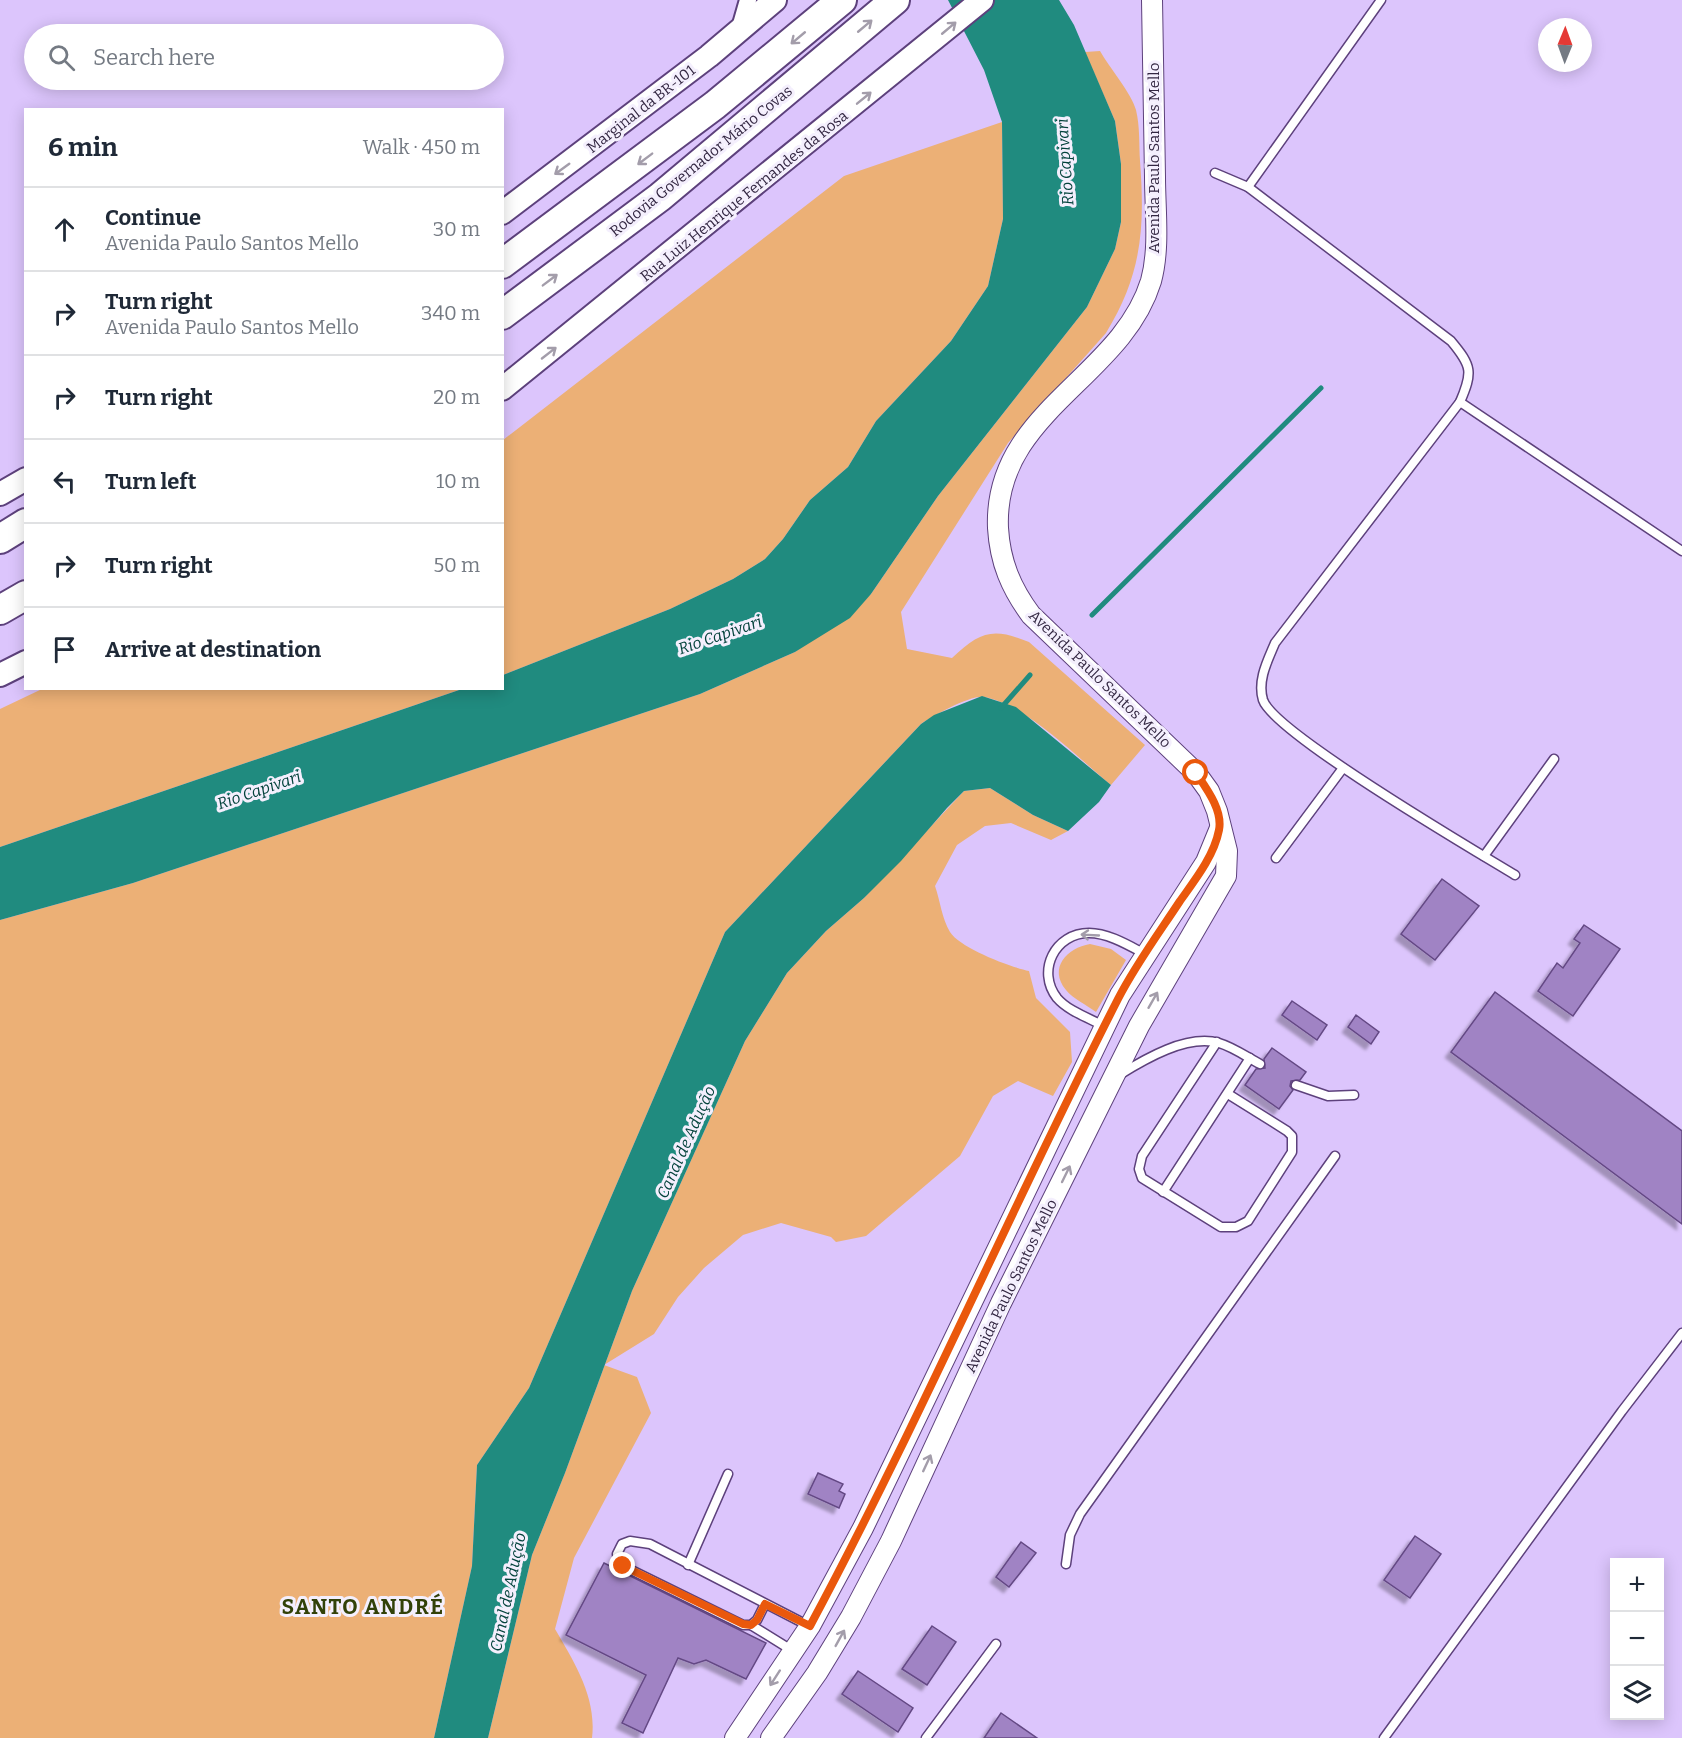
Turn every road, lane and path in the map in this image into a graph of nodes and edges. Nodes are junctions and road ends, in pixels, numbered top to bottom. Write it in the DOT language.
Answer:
graph roads {
  1 [pos="748,0"];
  2 [pos="775,0"];
  3 [pos="842,0"];
  4 [pos="895,0"];
  5 [pos="982,0"];
  6 [pos="1152,0"];
  7 [pos="1381,0"];
  8 [pos="740,28"];
  9 [pos="1215,173"];
  10 [pos="1248,187"];
  11 [pos="504,212"];
  12 [pos="504,263"];
  13 [pos="504,314"];
  14 [pos="504,387"];
  15 [pos="1460,402"];
  16 [pos="24,480"];
  17 [pos="0,494"];
  18 [pos="24,524"];
  19 [pos="0,539"];
  20 [pos="1682,551"];
  21 [pos="24,596"];
  22 [pos="0,610"];
  23 [pos="24,663"];
  24 [pos="0,675"];
  25 [pos="1554,759"];
  26 [pos="1343,768"];
  27 [pos="1220,828"];
  28 [pos="1484,856"];
  29 [pos="1276,858"];
  30 [pos="1515,875"];
  31 [pos="1145,954"];
  32 [pos="1172,969"];
  33 [pos="1104,1026"];
  34 [pos="1217,1042"];
  35 [pos="1250,1058"];
  36 [pos="1260,1064"];
  37 [pos="1082,1073"];
  38 [pos="1296,1085"];
  39 [pos="1109,1087"];
  40 [pos="1228,1094"];
  41 [pos="1354,1095"];
  42 [pos="1335,1156"];
  43 [pos="1163,1192"];
  44 [pos="977,1291"];
  45 [pos="1001,1303"];
  46 [pos="1682,1333"];
  47 [pos="728,1474"];
  48 [pos="863,1527"];
  49 [pos="891,1541"];
  50 [pos="1066,1564"];
  51 [pos="688,1565"];
  52 [pos="765,1604"];
  53 [pos="751,1625"];
  54 [pos="810,1626"];
  55 [pos="996,1644"];
  56 [pos="793,1651"];
  57 [pos="740,1731"];
  58 [pos="763,1738"];
  59 [pos="771,1738"];
  60 [pos="926,1738"];
  61 [pos="1384,1738"];
  1 -- 8 [label="street"];
  2 -- 8 [label="main road, Marginal da BR-101"];
  3 -- 12 [label="highway, one-way"];
  13 -- 4 [label="highway, Rodovia Governador Mário Covas, one-way"];
  14 -- 5 [label="main road, Rua Luiz Henrique Fernandes da Rosa, one-way"];
  6 -- 27 [label="street, Avenida Paulo Santos Mello"];
  7 -- 10 [label="lane"];
  8 -- 11 [label="main road, Marginal da BR-101, one-way"];
  9 -- 10 [label="lane"];
  10 -- 15 [label="lane"];
  15 -- 20 [label="lane"];
  15 -- 26 [label="lane"];
  16 -- 17 [label="main road"];
  18 -- 19 [label="highway"];
  21 -- 22 [label="highway"];
  23 -- 24 [label="main road"];
  25 -- 28 [label="lane"];
  26 -- 28 [label="lane"];
  26 -- 29 [label="lane"];
  27 -- 31 [label="street, Avenida Paulo Santos Mello"];
  27 -- 32 [label="street, Avenida Paulo Santos Mello"];
  28 -- 30 [label="lane"];
  31 -- 32 [label="street"];
  31 -- 33 [label="street, Avenida Paulo Santos Mello"];
  31 -- 33 [label="lane, one-way"];
  39 -- 32 [label="street, Avenida Paulo Santos Mello, one-way"];
  33 -- 37 [label="street, Avenida Paulo Santos Mello"];
  34 -- 35 [label="lane"];
  34 -- 39 [label="lane"];
  34 -- 43 [label="lane"];
  35 -- 36 [label="lane"];
  35 -- 40 [label="lane"];
  37 -- 39 [label="street"];
  37 -- 39 [label="street"];
  37 -- 44 [label="street, Avenida Paulo Santos Mello"];
  38 -- 41 [label="lane"];
  45 -- 39 [label="street, Avenida Paulo Santos Mello, one-way"];
  40 -- 43 [label="lane"];
  40 -- 43 [label="lane"];
  42 -- 50 [label="lane"];
  44 -- 45 [label="street"];
  44 -- 48 [label="street, Avenida Paulo Santos Mello"];
  49 -- 45 [label="street, Avenida Paulo Santos Mello, one-way"];
  46 -- 61 [label="lane"];
  47 -- 51 [label="lane"];
  48 -- 49 [label="street"];
  48 -- 54 [label="street, Avenida Paulo Santos Mello"];
  59 -- 49 [label="street, Avenida Paulo Santos Mello, one-way"];
  51 -- 52 [label="lane"];
  51 -- 53 [label="lane"];
  52 -- 53 [label="lane"];
  52 -- 54 [label="lane"];
  53 -- 56 [label="lane"];
  54 -- 56 [label="street, Avenida Paulo Santos Mello"];
  55 -- 60 [label="lane"];
  56 -- 57 [label="street, Avenida Paulo Santos Mello, one-way"];
  57 -- 58 [label="street"];
}
